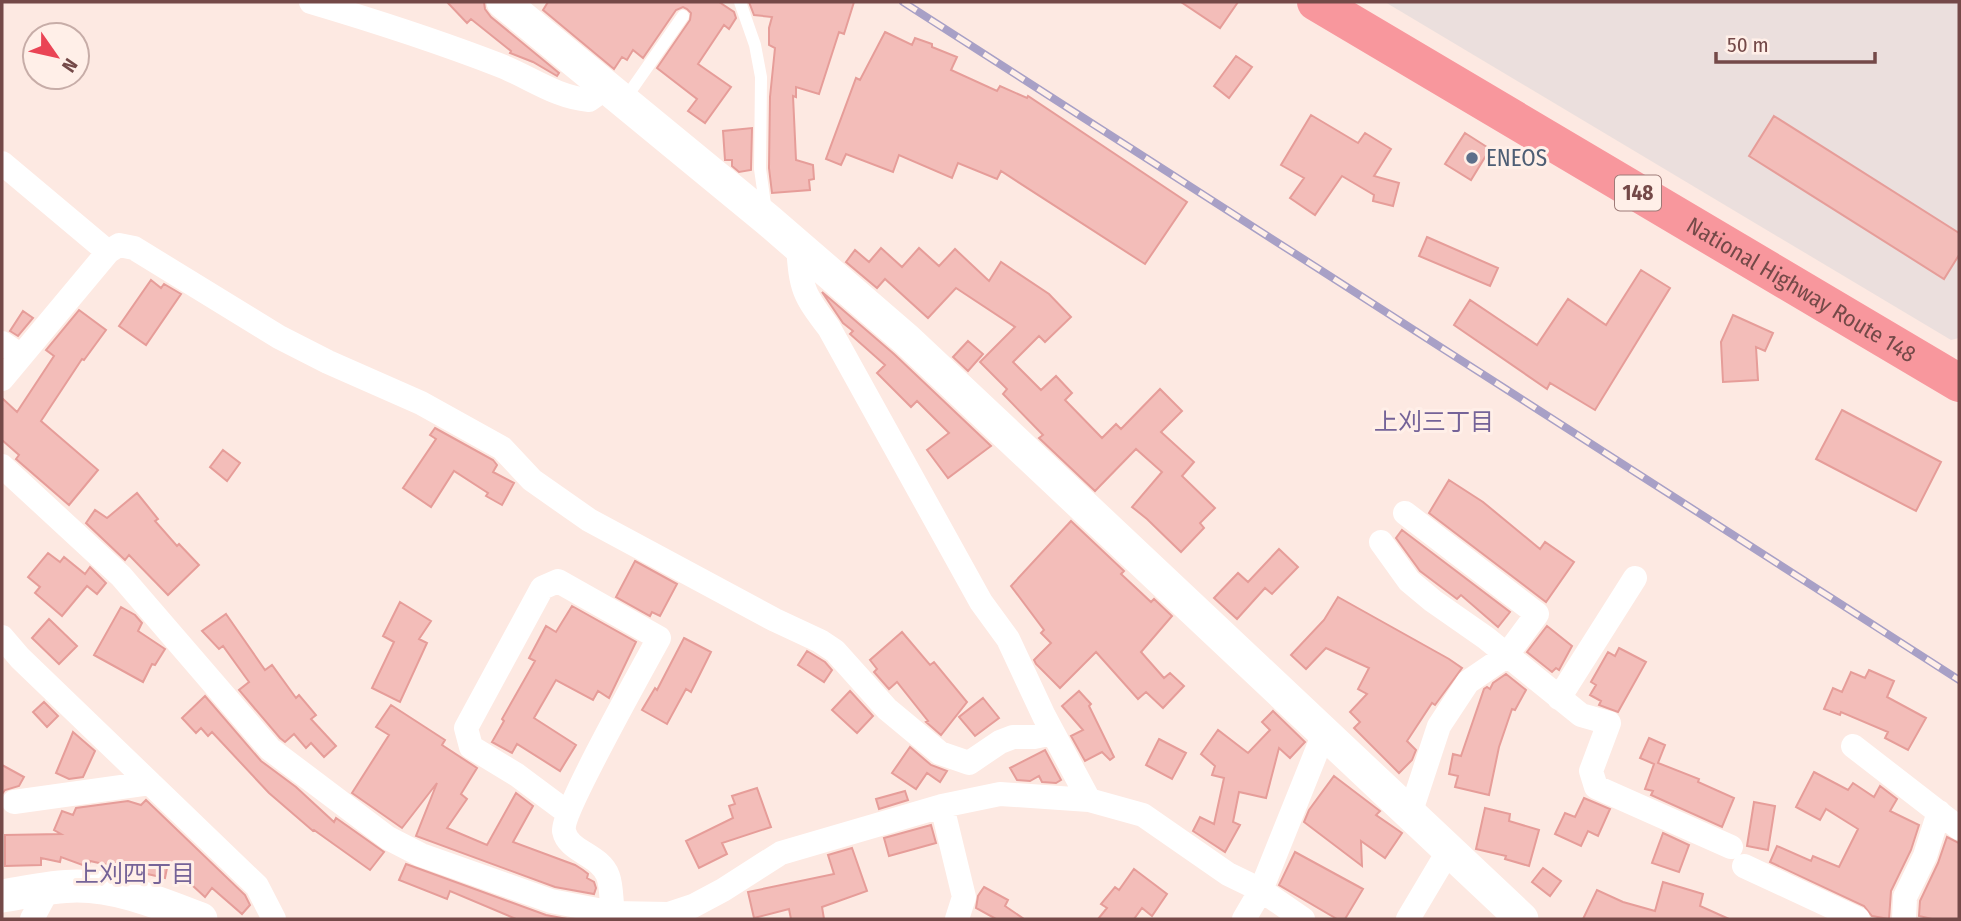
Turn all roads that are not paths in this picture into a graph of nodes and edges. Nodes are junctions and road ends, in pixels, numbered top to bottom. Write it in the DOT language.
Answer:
graph roads {
  1 [pos="311,2"];
  2 [pos="503,2"];
  3 [pos="740,2"];
  4 [pos="1316,2"];
  5 [pos="683,16"];
  6 [pos="614,95"];
  7 [pos="2,163"];
  8 [pos="768,220"];
  9 [pos="798,246"];
  10 [pos="108,252"];
  11 [pos="11,349"];
  12 [pos="2,379"];
  13 [pos="1959,383"];
  14 [pos="2,466"];
  15 [pos="1405,513"];
  16 [pos="1381,542"];
  17 [pos="1635,578"];
  18 [pos="2,638"];
  19 [pos="1506,656"];
  20 [pos="1559,698"];
  21 [pos="1053,733"];
  22 [pos="1324,733"];
  23 [pos="1853,746"];
  24 [pos="969,763"];
  25 [pos="150,783"];
  26 [pos="1000,794"];
  27 [pos="1089,800"];
  28 [pos="14,802"];
  29 [pos="942,806"];
  30 [pos="1939,812"];
  31 [pos="568,813"];
  32 [pos="1410,814"];
  33 [pos="1959,828"];
  34 [pos="1449,850"];
  35 [pos="48,889"];
  36 [pos="1261,890"];
  37 [pos="2,896"];
  38 [pos="613,913"];
  39 [pos="32,919"];
  40 [pos="201,919"];
  41 [pos="274,919"];
  42 [pos="957,919"];
  43 [pos="1244,919"];
  44 [pos="1303,919"];
  45 [pos="1408,919"];
  46 [pos="1522,919"];
  47 [pos="1858,919"];
  48 [pos="1904,919"];
  1 -- 6 [label="street"];
  2 -- 6 [label="street"];
  3 -- 8 [label="lane"];
  4 -- 13 [label="highway, National Highway Route 148 / 148"];
  5 -- 6 [label="lane"];
  6 -- 8 [label="street"];
  7 -- 10 [label="street"];
  8 -- 9 [label="street"];
  9 -- 21 [label="street"];
  9 -- 22 [label="street"];
  10 -- 11 [label="street"];
  10 -- 24 [label="street"];
  11 -- 12 [label="street"];
  14 -- 38 [label="street"];
  15 -- 19 [label="street"];
  16 -- 19 [label="street"];
  17 -- 20 [label="street"];
  18 -- 25 [label="street"];
  19 -- 20 [label="street"];
  19 -- 32 [label="street"];
  20 -- 47 [label="street"];
  21 -- 24 [label="street"];
  21 -- 27 [label="street"];
  22 -- 32 [label="street"];
  22 -- 36 [label="street"];
  23 -- 30 [label="street"];
  24 -- 26 [label="street"];
  25 -- 28 [label="street"];
  25 -- 41 [label="street"];
  26 -- 27 [label="street"];
  26 -- 29 [label="street"];
  27 -- 36 [label="street"];
  29 -- 38 [label="street"];
  29 -- 42 [label="street"];
  30 -- 33 [label="street"];
  30 -- 48 [label="street"];
  31 -- 31 [label="street"];
  31 -- 38 [label="street"];
  32 -- 34 [label="street"];
  34 -- 45 [label="street"];
  34 -- 46 [label="street"];
  35 -- 37 [label="street"];
  35 -- 39 [label="street"];
  35 -- 40 [label="street"];
  36 -- 43 [label="street"];
  36 -- 44 [label="street"];
}
